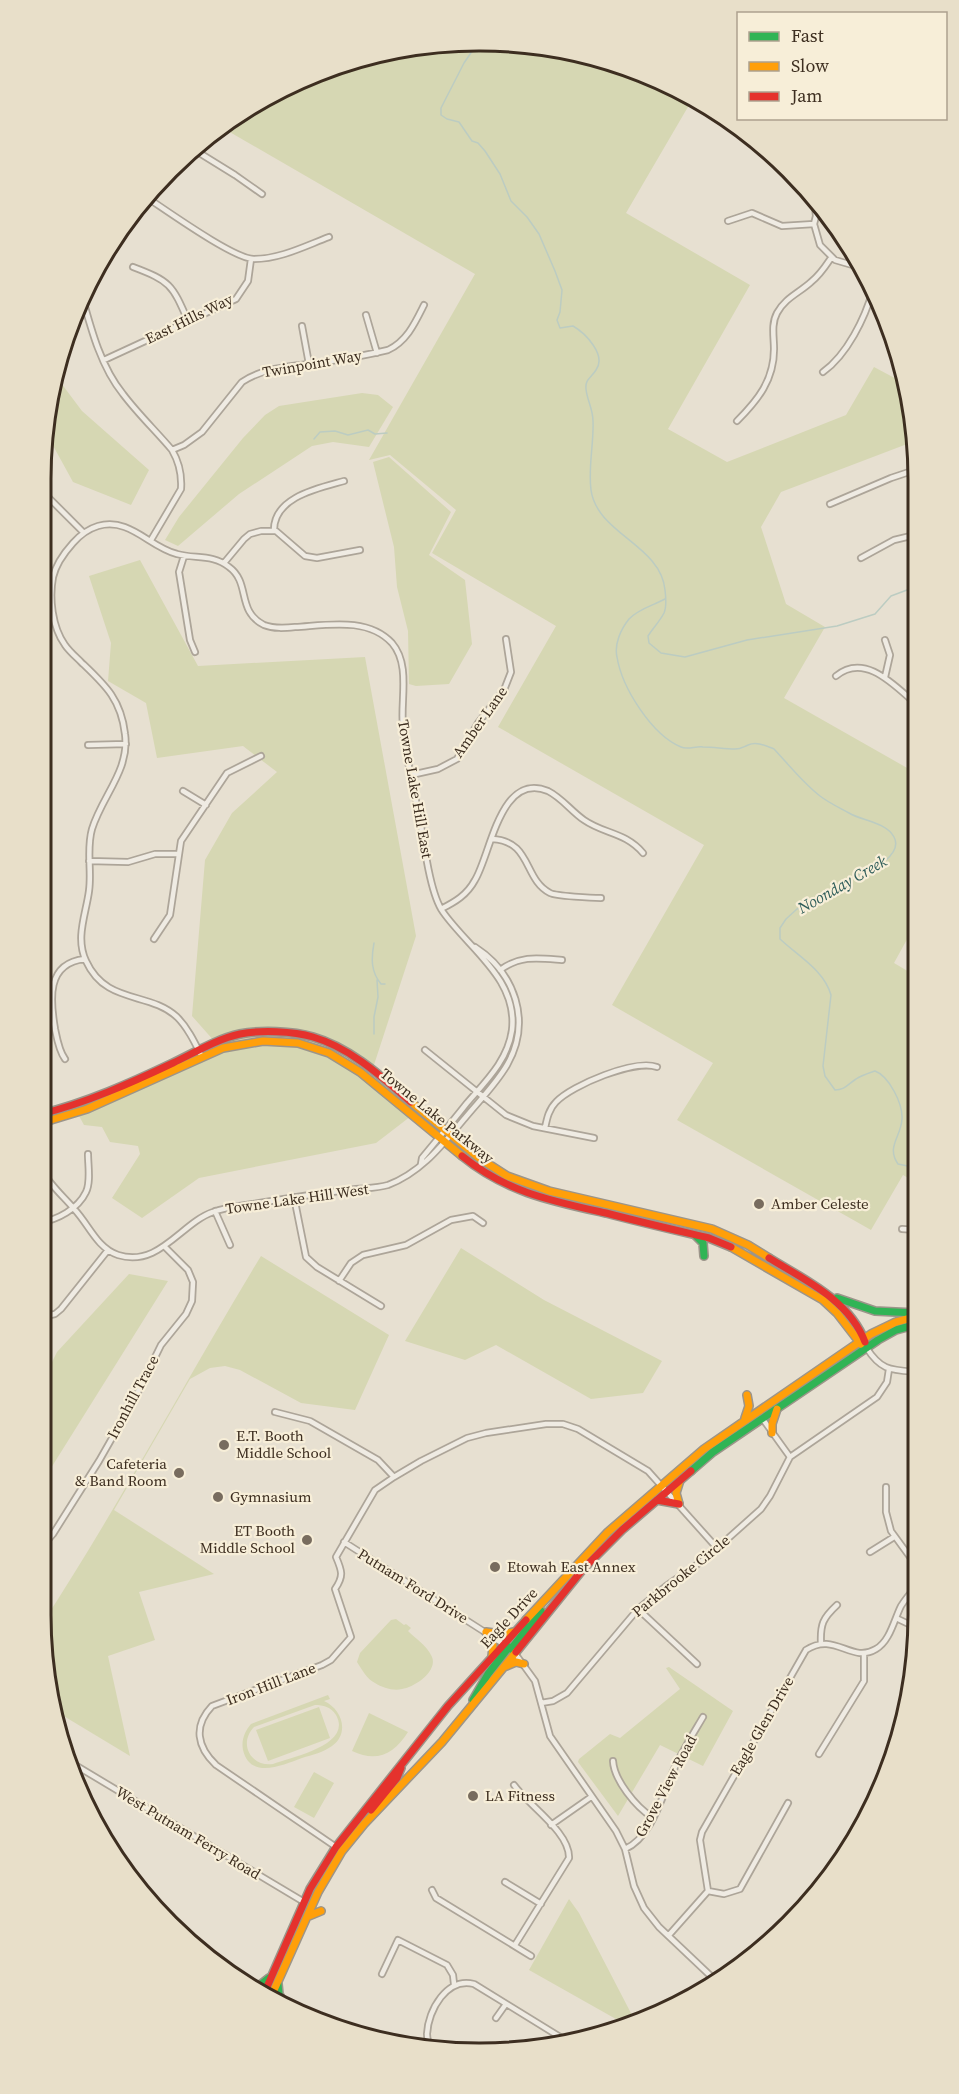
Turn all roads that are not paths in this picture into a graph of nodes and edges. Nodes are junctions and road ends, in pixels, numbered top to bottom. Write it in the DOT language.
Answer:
graph roads {
  1 [pos="201,154"];
  2 [pos="262,194"];
  3 [pos="153,202"];
  4 [pos="816,215"];
  5 [pos="728,220"];
  6 [pos="814,224"];
  7 [pos="329,237"];
  8 [pos="831,258"];
  9 [pos="251,259"];
  10 [pos="851,265"];
  11 [pos="133,267"];
  12 [pos="869,302"];
  13 [pos="423,304"];
  14 [pos="86,311"];
  15 [pos="366,315"];
  16 [pos="188,321"];
  17 [pos="302,326"];
  18 [pos="377,353"];
  19 [pos="104,360"];
  20 [pos="309,364"];
  21 [pos="823,372"];
  22 [pos="738,421"];
  23 [pos="172,450"];
  24 [pos="908,472"];
  25 [pos="344,481"];
  26 [pos="51,501"];
  27 [pos="830,504"];
  28 [pos="274,531"];
  29 [pos="84,533"];
  30 [pos="908,537"];
  31 [pos="151,540"];
  32 [pos="360,550"];
  33 [pos="184,556"];
  34 [pos="861,558"];
  35 [pos="224,563"];
  36 [pos="51,593"];
  37 [pos="507,639"];
  38 [pos="885,640"];
  39 [pos="195,652"];
  40 [pos="836,676"];
  41 [pos="885,677"];
  42 [pos="908,697"];
  43 [pos="126,744"];
  44 [pos="88,745"];
  45 [pos="261,756"];
  46 [pos="411,775"];
  47 [pos="183,791"];
  48 [pos="206,805"];
  49 [pos="492,839"];
  50 [pos="643,853"];
  51 [pos="179,854"];
  52 [pos="89,861"];
  53 [pos="601,898"];
  54 [pos="441,909"];
  55 [pos="154,939"];
  56 [pos="473,945"];
  57 [pos="85,958"];
  58 [pos="562,960"];
  59 [pos="501,970"];
  60 [pos="496,974"];
  61 [pos="425,1050"];
  62 [pos="200,1054"];
  63 [pos="65,1059"];
  64 [pos="657,1066"];
  65 [pos="477,1092"];
  66 [pos="481,1097"];
  67 [pos="51,1112"];
  68 [pos="51,1120"];
  69 [pos="545,1128"];
  70 [pos="449,1131"];
  71 [pos="594,1138"];
  72 [pos="442,1139"];
  73 [pos="88,1154"];
  74 [pos="51,1184"];
  75 [pos="294,1197"];
  76 [pos="72,1208"];
  77 [pos="215,1211"];
  78 [pos="51,1221"];
  79 [pos="483,1223"];
  80 [pos="902,1229"];
  81 [pos="908,1229"];
  82 [pos="689,1233"];
  83 [pos="230,1245"];
  84 [pos="165,1247"];
  85 [pos="108,1250"];
  86 [pos="704,1256"];
  87 [pos="339,1281"];
  88 [pos="829,1294"];
  89 [pos="381,1306"];
  90 [pos="908,1314"];
  91 [pos="51,1315"];
  92 [pos="908,1318"];
  93 [pos="908,1327"];
  94 [pos="848,1328"];
  95 [pos="862,1341"];
  96 [pos="866,1347"];
  97 [pos="840,1355"];
  98 [pos="889,1369"];
  99 [pos="908,1371"];
  100 [pos="747,1395"];
  101 [pos="779,1406"];
  102 [pos="275,1412"];
  103 [pos="762,1417"];
  104 [pos="745,1420"];
  105 [pos="772,1433"];
  106 [pos="790,1457"];
  107 [pos="394,1477"];
  108 [pos="680,1479"];
  109 [pos="664,1487"];
  110 [pos="886,1487"];
  111 [pos="657,1500"];
  112 [pos="679,1504"];
  113 [pos="51,1536"];
  114 [pos="894,1537"];
  115 [pos="344,1542"];
  116 [pos="717,1548"];
  117 [pos="870,1552"];
  118 [pos="908,1555"];
  119 [pos="551,1593"];
  120 [pos="908,1596"];
  121 [pos="837,1605"];
  122 [pos="638,1609"];
  123 [pos="896,1618"];
  124 [pos="908,1624"];
  125 [pos="516,1631"];
  126 [pos="486,1632"];
  127 [pos="821,1644"];
  128 [pos="510,1648"];
  129 [pos="864,1654"];
  130 [pos="491,1658"];
  131 [pos="524,1664"];
  132 [pos="697,1665"];
  133 [pos="502,1668"];
  134 [pos="541,1703"];
  135 [pos="468,1711"];
  136 [pos="703,1717"];
  137 [pos="819,1754"];
  138 [pos="613,1761"];
  139 [pos="402,1762"];
  140 [pos="80,1768"];
  141 [pos="514,1785"];
  142 [pos="591,1797"];
  143 [pos="788,1803"];
  144 [pos="370,1813"];
  145 [pos="652,1817"];
  146 [pos="551,1825"];
  147 [pos="336,1847"];
  148 [pos="625,1849"];
  149 [pos="505,1882"];
  150 [pos="432,1890"];
  151 [pos="708,1891"];
  152 [pos="308,1904"];
  153 [pos="541,1904"];
  154 [pos="321,1911"];
  155 [pos="307,1917"];
  156 [pos="669,1935"];
  157 [pos="515,1945"];
  158 [pos="531,1956"];
  159 [pos="382,1974"];
  160 [pos="711,1976"];
  161 [pos="274,1980"];
  162 [pos="262,1984"];
  163 [pos="454,1984"];
  164 [pos="270,1989"];
  165 [pos="279,1993"];
  166 [pos="506,2004"];
  167 [pos="496,2018"];
  168 [pos="558,2036"];
  169 [pos="428,2039"];
  1 -- 2 [label="street"];
  3 -- 9 [label="street"];
  4 -- 6 [label="street"];
  5 -- 6 [label="street"];
  6 -- 8 [label="street"];
  7 -- 9 [label="street"];
  8 -- 10 [label="street"];
  8 -- 22 [label="street"];
  9 -- 16 [label="street, East Hills Way"];
  11 -- 16 [label="street"];
  12 -- 21 [label="street"];
  13 -- 18 [label="street, Twinpoint Way"];
  14 -- 19 [label="street"];
  15 -- 18 [label="street"];
  16 -- 19 [label="street, East Hills Way"];
  17 -- 20 [label="street"];
  18 -- 20 [label="street, Twinpoint Way"];
  19 -- 23 [label="street"];
  20 -- 23 [label="street, Twinpoint Way"];
  23 -- 31 [label="street"];
  24 -- 27 [label="street"];
  25 -- 28 [label="street"];
  26 -- 29 [label="street"];
  28 -- 32 [label="street"];
  28 -- 35 [label="street"];
  29 -- 31 [label="street"];
  29 -- 36 [label="street"];
  30 -- 34 [label="street"];
  31 -- 33 [label="street"];
  33 -- 35 [label="street"];
  33 -- 39 [label="street"];
  35 -- 46 [label="street, Towne Lake Hill East"];
  36 -- 43 [label="street"];
  37 -- 46 [label="street, Amber Lane"];
  38 -- 41 [label="street"];
  40 -- 41 [label="street"];
  41 -- 42 [label="street"];
  43 -- 44 [label="street"];
  43 -- 52 [label="street"];
  45 -- 48 [label="street"];
  46 -- 54 [label="street, Towne Lake Hill East"];
  47 -- 48 [label="street"];
  48 -- 51 [label="street"];
  49 -- 50 [label="street"];
  49 -- 53 [label="street"];
  49 -- 54 [label="street"];
  51 -- 52 [label="street"];
  51 -- 55 [label="street"];
  52 -- 57 [label="street"];
  54 -- 56 [label="street, Towne Lake Hill East"];
  56 -- 59 [label="street, Towne Lake Hill East"];
  56 -- 60 [label="street, Towne Lake Hill East"];
  57 -- 62 [label="street"];
  57 -- 63 [label="street"];
  58 -- 59 [label="street"];
  59 -- 60 [label="street"];
  59 -- 66 [label="street, Towne Lake Hill East"];
  60 -- 65 [label="street, Towne Lake Hill East"];
  61 -- 65 [label="street"];
  62 -- 67 [label="street, Towne Lake Parkway"];
  62 -- 68 [label="street, Towne Lake Parkway"];
  62 -- 70 [label="street, Towne Lake Parkway"];
  62 -- 72 [label="street, Towne Lake Parkway"];
  64 -- 69 [label="street"];
  65 -- 66 [label="street"];
  65 -- 70 [label="street, Towne Lake Hill East"];
  66 -- 69 [label="street"];
  66 -- 70 [label="street, Towne Lake Hill East"];
  69 -- 71 [label="street"];
  70 -- 72 [label="street, Towne Lake Hill East"];
  70 -- 88 [label="street, Towne Lake Parkway"];
  72 -- 75 [label="street, Towne Lake Hill West"];
  72 -- 82 [label="street, Towne Lake Parkway"];
  73 -- 76 [label="street"];
  74 -- 76 [label="street"];
  75 -- 77 [label="street, Towne Lake Hill West"];
  75 -- 87 [label="street"];
  76 -- 78 [label="street"];
  76 -- 85 [label="street"];
  77 -- 83 [label="street"];
  77 -- 84 [label="street, Towne Lake Hill West"];
  79 -- 87 [label="street"];
  80 -- 81 [label="street"];
  82 -- 86 [label="street"];
  82 -- 94 [label="street, Towne Lake Parkway"];
  84 -- 85 [label="street, Towne Lake Hill West"];
  84 -- 113 [label="street, Ironhill Trace"];
  85 -- 91 [label="street"];
  87 -- 89 [label="street"];
  88 -- 90 [label="street"];
  88 -- 95 [label="street, Towne Lake Parkway"];
  92 -- 95 [label="street"];
  93 -- 96 [label="street"];
  94 -- 95 [label="street, Towne Lake Parkway"];
  94 -- 97 [label="street"];
  95 -- 96 [label="street, Towne Lake Parkway"];
  95 -- 97 [label="street, Eagle Drive"];
  96 -- 98 [label="street"];
  96 -- 101 [label="street, Eagle Drive"];
  97 -- 104 [label="street, Eagle Drive"];
  98 -- 99 [label="street"];
  98 -- 106 [label="street, Parkbrooke Circle"];
  100 -- 104 [label="street"];
  101 -- 103 [label="street, Eagle Drive"];
  101 -- 105 [label="street"];
  102 -- 107 [label="street"];
  103 -- 105 [label="street"];
  103 -- 108 [label="street, Eagle Drive"];
  104 -- 109 [label="street, Eagle Drive"];
  105 -- 106 [label="street"];
  106 -- 116 [label="street, Parkbrooke Circle"];
  107 -- 109 [label="street, Iron Hill Lane"];
  107 -- 115 [label="street, Iron Hill Lane"];
  108 -- 109 [label="street, Eagle Drive"];
  108 -- 112 [label="street"];
  109 -- 111 [label="street, Eagle Drive"];
  109 -- 112 [label="street, Iron Hill Lane"];
  109 -- 119 [label="street, Eagle Drive"];
  110 -- 114 [label="street"];
  111 -- 112 [label="street"];
  111 -- 128 [label="street, Eagle Drive"];
  112 -- 116 [label="street, Iron Hill Lane"];
  114 -- 117 [label="street"];
  114 -- 118 [label="street"];
  115 -- 126 [label="street, Putnam Ford Drive"];
  115 -- 147 [label="street, Iron Hill Lane"];
  116 -- 122 [label="street, Parkbrooke Circle"];
  119 -- 125 [label="street, Eagle Drive"];
  119 -- 128 [label="street"];
  120 -- 123 [label="street"];
  121 -- 127 [label="street"];
  122 -- 132 [label="street"];
  122 -- 134 [label="street, Parkbrooke Circle"];
  123 -- 124 [label="street"];
  123 -- 129 [label="street"];
  125 -- 126 [label="street"];
  125 -- 128 [label="street, Eagle Drive"];
  126 -- 128 [label="street, Putnam Ford Drive"];
  126 -- 130 [label="street"];
  127 -- 129 [label="street"];
  127 -- 151 [label="street, Eagle Glen Drive"];
  128 -- 130 [label="street, Eagle Drive"];
  128 -- 131 [label="street, Putnam Ford Drive"];
  128 -- 133 [label="street, Eagle Drive"];
  128 -- 135 [label="street"];
  129 -- 137 [label="street"];
  130 -- 139 [label="street, Eagle Drive"];
  131 -- 133 [label="street"];
  131 -- 134 [label="street, Putnam Ford Drive"];
  133 -- 135 [label="street, Eagle Drive"];
  134 -- 142 [label="street, Putnam Ford Drive"];
  135 -- 152 [label="street, Eagle Drive"];
  136 -- 145 [label="street, Grove View Road"];
  138 -- 145 [label="street"];
  139 -- 144 [label="street"];
  139 -- 147 [label="street, Eagle Drive"];
  140 -- 152 [label="street, West Putnam Ferry Road"];
  141 -- 146 [label="street"];
  142 -- 146 [label="street"];
  142 -- 148 [label="street, Putnam Ford Drive"];
  143 -- 151 [label="street"];
  145 -- 148 [label="street, Grove View Road"];
  146 -- 153 [label="street"];
  147 -- 152 [label="street, Eagle Drive"];
  148 -- 156 [label="street, Putnam Ford Drive"];
  149 -- 153 [label="street"];
  150 -- 157 [label="street"];
  151 -- 156 [label="street"];
  152 -- 155 [label="street, Eagle Drive"];
  152 -- 161 [label="street, Eagle Drive"];
  153 -- 157 [label="street"];
  154 -- 155 [label="street"];
  155 -- 161 [label="street, Eagle Drive"];
  156 -- 160 [label="street, Putnam Ford Drive"];
  157 -- 158 [label="street"];
  159 -- 163 [label="street"];
  161 -- 162 [label="street"];
  161 -- 164 [label="street, Eagle Drive"];
  161 -- 165 [label="street"];
  163 -- 166 [label="street"];
  163 -- 169 [label="street"];
  166 -- 167 [label="street"];
  166 -- 168 [label="street"];
}
